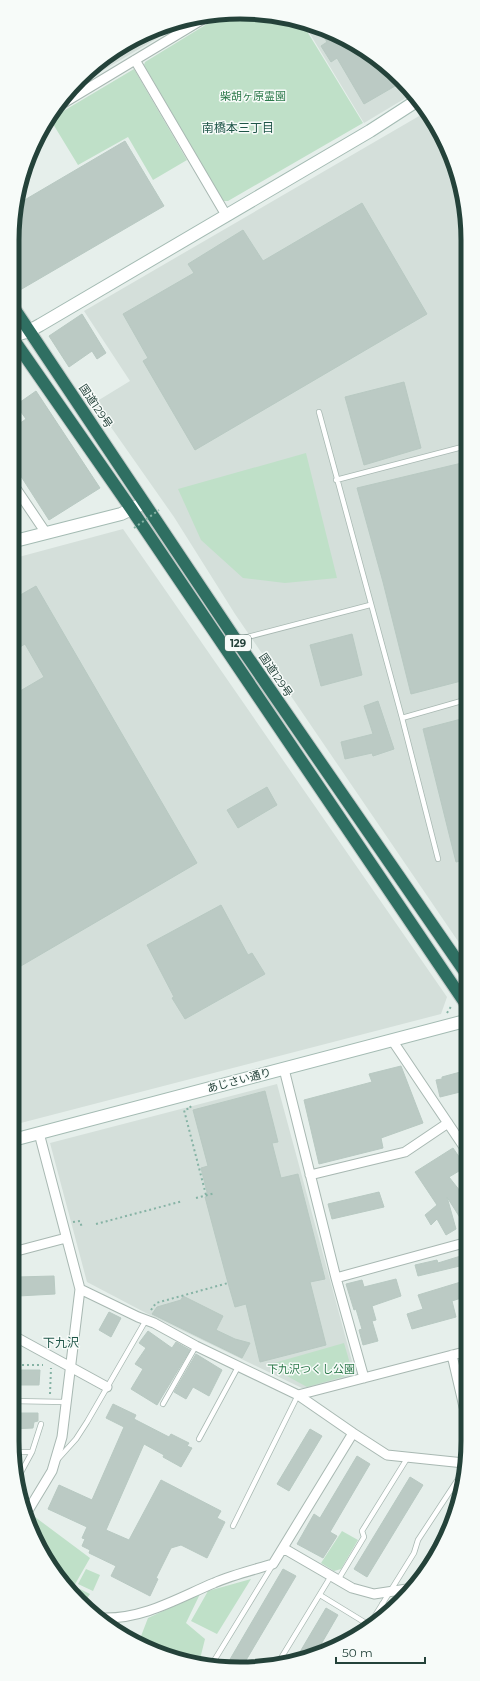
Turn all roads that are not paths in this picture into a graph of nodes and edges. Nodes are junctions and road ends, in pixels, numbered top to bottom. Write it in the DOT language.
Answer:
graph roads {
  1 [pos="196,23"];
  2 [pos="135,60"];
  3 [pos="70,99"];
  4 [pos="413,103"];
  5 [pos="226,215"];
  6 [pos="19,316"];
  7 [pos="29,331"];
  8 [pos="19,334"];
  9 [pos="19,347"];
  10 [pos="318,412"];
  11 [pos="461,447"];
  12 [pos="336,480"];
  13 [pos="19,493"];
  14 [pos="144,503"];
  15 [pos="132,510"];
  16 [pos="46,533"];
  17 [pos="19,540"];
  18 [pos="370,605"];
  19 [pos="236,640"];
  20 [pos="461,701"];
  21 [pos="402,718"];
  22 [pos="438,859"];
  23 [pos="461,966"];
  24 [pos="461,997"];
  25 [pos="461,1022"];
  26 [pos="392,1040"];
  27 [pos="284,1069"];
  28 [pos="448,1123"];
  29 [pos="39,1133"];
  30 [pos="19,1138"];
  31 [pos="461,1142"];
  32 [pos="310,1175"];
  33 [pos="66,1238"];
  34 [pos="461,1244"];
  35 [pos="19,1250"];
  36 [pos="336,1278"];
  37 [pos="80,1289"];
  38 [pos="148,1318"];
  39 [pos="19,1339"];
  40 [pos="196,1346"];
  41 [pos="461,1353"];
  42 [pos="452,1355"];
  43 [pos="238,1367"];
  44 [pos="71,1368"];
  45 [pos="364,1378"];
  46 [pos="107,1387"];
  47 [pos="461,1394"];
  48 [pos="298,1395"];
  49 [pos="19,1401"];
  50 [pos="66,1402"];
  51 [pos="163,1404"];
  52 [pos="41,1424"];
  53 [pos="353,1433"];
  54 [pos="199,1439"];
  55 [pos="19,1452"];
  56 [pos="32,1452"];
  57 [pos="408,1457"];
  58 [pos="55,1462"];
  59 [pos="460,1463"];
  60 [pos="21,1472"];
  61 [pos="458,1480"];
  62 [pos="30,1508"];
  63 [pos="233,1526"];
  64 [pos="283,1548"];
  65 [pos="273,1564"];
  66 [pos="334,1578"];
  67 [pos="403,1590"];
  68 [pos="390,1592"];
  69 [pos="320,1595"];
  70 [pos="382,1604"];
  71 [pos="386,1607"];
  72 [pos="375,1616"];
  73 [pos="107,1618"];
  74 [pos="365,1623"];
  75 [pos="281,1658"];
  76 [pos="214,1660"];
  1 -- 2 [label="street"];
  2 -- 3 [label="street"];
  2 -- 5 [label="street"];
  4 -- 5 [label="street"];
  5 -- 7 [label="street"];
  6 -- 7 [label="highway, 国道129号 / 129"];
  7 -- 8 [label="street"];
  7 -- 14 [label="highway, 国道129号 / 129"];
  9 -- 15 [label="highway, 129"];
  10 -- 12 [label="lane"];
  11 -- 12 [label="lane"];
  12 -- 18 [label="lane"];
  13 -- 16 [label="street"];
  14 -- 15 [label="street"];
  14 -- 19 [label="highway, 国道129号 / 129"];
  15 -- 16 [label="street"];
  15 -- 24 [label="highway, 129"];
  16 -- 17 [label="street"];
  18 -- 19 [label="lane"];
  18 -- 21 [label="lane"];
  19 -- 23 [label="highway, 国道129号 / 129"];
  20 -- 21 [label="lane"];
  21 -- 22 [label="lane"];
  25 -- 26 [label="street, あじさい通り"];
  26 -- 27 [label="street, あじさい通り"];
  26 -- 28 [label="street"];
  27 -- 29 [label="street, あじさい通り"];
  27 -- 32 [label="street"];
  28 -- 31 [label="street"];
  28 -- 32 [label="street"];
  29 -- 30 [label="street, あじさい通り"];
  29 -- 33 [label="street"];
  32 -- 36 [label="street"];
  33 -- 35 [label="street"];
  33 -- 37 [label="street"];
  34 -- 36 [label="street"];
  36 -- 45 [label="street"];
  37 -- 38 [label="street"];
  37 -- 44 [label="street"];
  38 -- 40 [label="street"];
  38 -- 46 [label="lane"];
  39 -- 44 [label="street"];
  40 -- 43 [label="street"];
  40 -- 51 [label="lane"];
  41 -- 42 [label="street"];
  42 -- 45 [label="street"];
  42 -- 47 [label="street"];
  43 -- 48 [label="street"];
  43 -- 54 [label="lane"];
  44 -- 46 [label="street"];
  44 -- 50 [label="street"];
  45 -- 48 [label="street"];
  46 -- 58 [label="lane"];
  48 -- 53 [label="street"];
  48 -- 63 [label="lane"];
  49 -- 50 [label="lane"];
  50 -- 58 [label="street"];
  52 -- 56 [label="lane"];
  53 -- 57 [label="street"];
  53 -- 64 [label="street"];
  55 -- 56 [label="lane"];
  56 -- 60 [label="lane"];
  57 -- 59 [label="street"];
  57 -- 66 [label="lane"];
  58 -- 62 [label="street"];
  61 -- 68 [label="lane"];
  64 -- 65 [label="street"];
  64 -- 66 [label="street"];
  65 -- 73 [label="street"];
  65 -- 76 [label="lane"];
  66 -- 68 [label="street"];
  66 -- 69 [label="lane"];
  67 -- 68 [label="street"];
  68 -- 70 [label="lane"];
  69 -- 74 [label="lane"];
  69 -- 75 [label="lane"];
  70 -- 71 [label="lane"];
  70 -- 72 [label="lane"];
}
